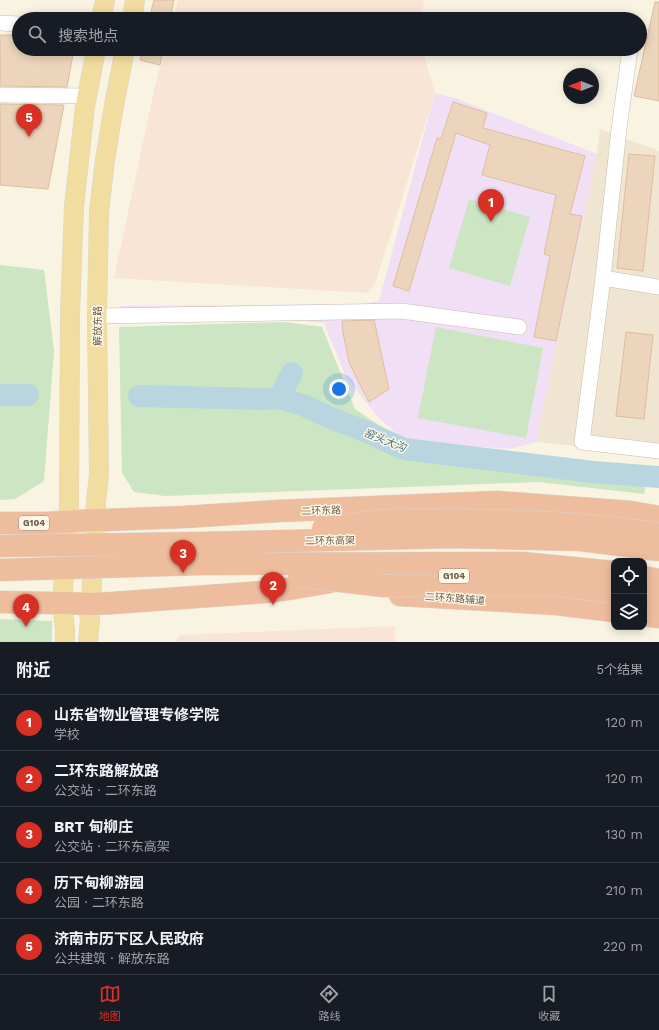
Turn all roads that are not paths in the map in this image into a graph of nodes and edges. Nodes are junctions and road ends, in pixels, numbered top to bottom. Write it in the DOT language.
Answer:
graph roads {
  1 [pos="105,0"];
  2 [pos="135,0"];
  3 [pos="102,12"];
  4 [pos="133,12"];
  5 [pos="0,22"];
  6 [pos="12,23"];
  7 [pos="95,56"];
  8 [pos="125,56"];
  9 [pos="629,56"];
  10 [pos="0,95"];
  11 [pos="87,96"];
  12 [pos="603,278"];
  13 [pos="659,287"];
  14 [pos="97,316"];
  15 [pos="519,327"];
  16 [pos="659,451"];
  17 [pos="345,509"];
  18 [pos="659,517"];
  19 [pos="95,520"];
  20 [pos="67,521"];
  21 [pos="0,523"];
  22 [pos="659,534"];
  23 [pos="659,541"];
  24 [pos="0,546"];
  25 [pos="659,550"];
  26 [pos="200,554"];
  27 [pos="0,570"];
  28 [pos="611,572"];
  29 [pos="647,578"];
  30 [pos="659,580"];
  31 [pos="611,582"];
  32 [pos="295,588"];
  33 [pos="647,589"];
  34 [pos="659,591"];
  35 [pos="611,592"];
  36 [pos="647,596"];
  37 [pos="659,598"];
  38 [pos="0,602"];
  39 [pos="62,603"];
  40 [pos="91,604"];
  41 [pos="611,611"];
  42 [pos="647,615"];
  43 [pos="659,617"];
  44 [pos="65,642"];
  45 [pos="88,642"];
  1 -- 3 [label="main road"];
  2 -- 4 [label="main road"];
  5 -- 6 [label="street"];
  7 -- 11 [label="main road"];
  8 -- 14 [label="main road, 解放东路"];
  9 -- 12 [label="street"];
  10 -- 11 [label="street"];
  11 -- 20 [label="main road"];
  12 -- 13 [label="street"];
  12 -- 16 [label="street"];
  14 -- 15 [label="street"];
  14 -- 19 [label="main road, 解放东路"];
  17 -- 18 [label="highway"];
  17 -- 19 [label="highway, 二环东路 / G104"];
  17 -- 23 [label="highway, 二环东路"];
  19 -- 20 [label="highway, 二环东路 / G104"];
  19 -- 40 [label="main road, 解放东路"];
  20 -- 21 [label="highway, 二环东路 / G104"];
  20 -- 39 [label="main road"];
  22 -- 26 [label="highway, bridge"];
  24 -- 26 [label="highway, 二环东高架, bridge"];
  25 -- 26 [label="highway, 二环东高架, bridge"];
  26 -- 27 [label="highway, 二环东高架, bridge"];
  26 -- 28 [label="highway, 二环东高架, bridge"];
  26 -- 35 [label="highway, bridge"];
  29 -- 30 [label="highway"];
  31 -- 32 [label="highway, G104"];
  32 -- 40 [label="highway, G104"];
  32 -- 41 [label="highway, 二环东路辅道"];
  33 -- 34 [label="highway"];
  36 -- 37 [label="highway"];
  38 -- 39 [label="highway, G104"];
  39 -- 40 [label="highway, G104"];
  39 -- 44 [label="main road"];
  40 -- 45 [label="main road, 解放东路"];
  42 -- 43 [label="highway"];
}
